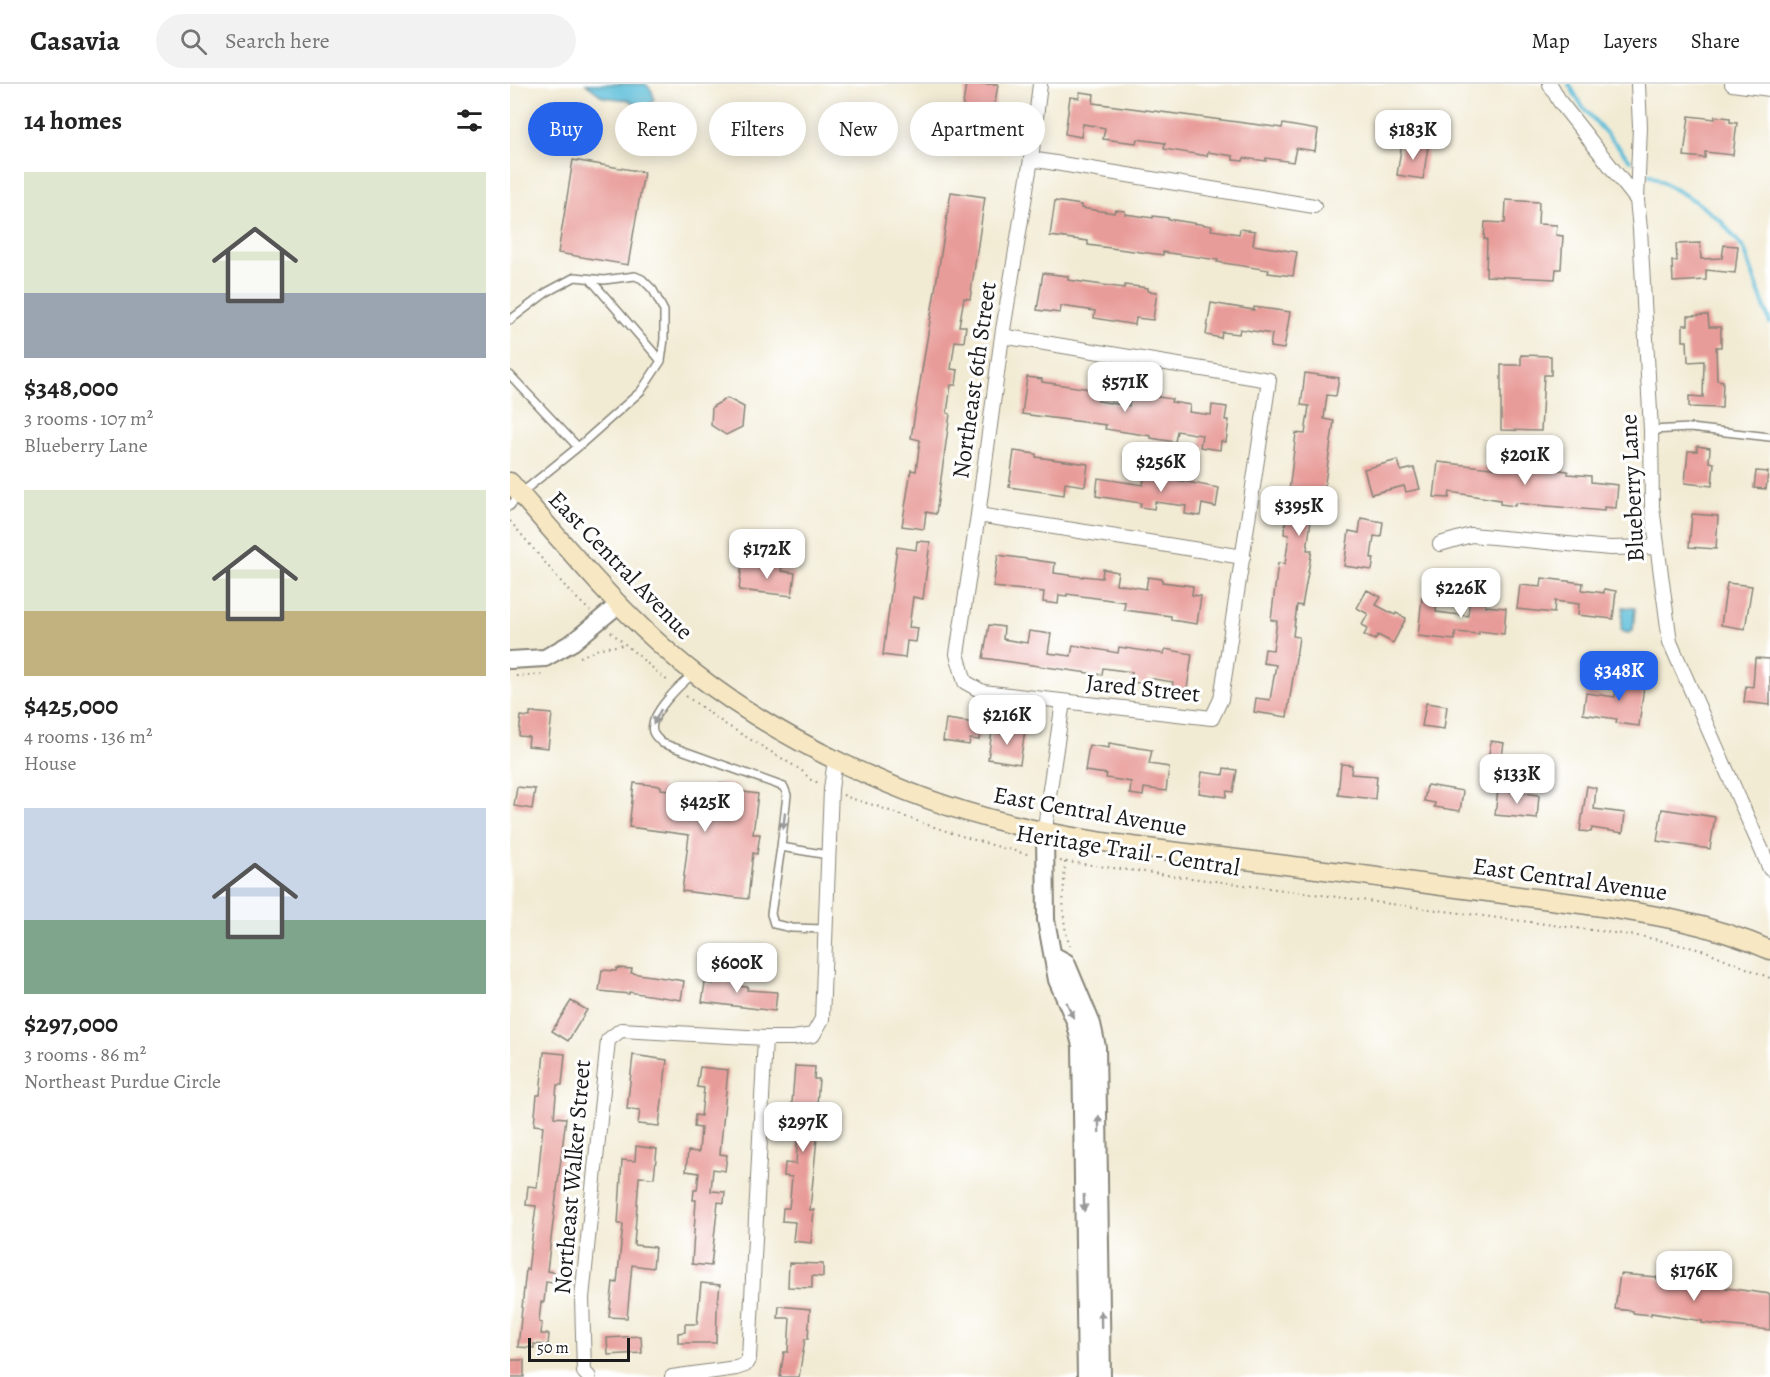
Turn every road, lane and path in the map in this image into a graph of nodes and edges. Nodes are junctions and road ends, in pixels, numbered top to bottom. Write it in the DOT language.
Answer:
graph roads {
  1 [pos="1040,84"];
  2 [pos="1550,84"];
  3 [pos="1638,84"];
  4 [pos="1732,84"];
  5 [pos="1770,89"];
  6 [pos="1031,159"];
  7 [pos="1637,200"];
  8 [pos="1314,206"];
  9 [pos="591,280"];
  10 [pos="510,320"];
  11 [pos="1002,336"];
  12 [pos="661,360"];
  13 [pos="510,375"];
  14 [pos="1651,430"];
  15 [pos="1770,437"];
  16 [pos="578,447"];
  17 [pos="513,494"];
  18 [pos="978,515"];
  19 [pos="510,521"];
  20 [pos="1440,544"];
  21 [pos="1656,547"];
  22 [pos="1243,557"];
  23 [pos="618,604"];
  24 [pos="599,621"];
  25 [pos="510,660"];
  26 [pos="694,673"];
  27 [pos="965,682"];
  28 [pos="677,689"];
  29 [pos="1063,702"];
  30 [pos="835,760"];
  31 [pos="831,789"];
  32 [pos="1046,832"];
  33 [pos="781,847"];
  34 [pos="828,855"];
  35 [pos="1045,858"];
  36 [pos="1770,869"];
  37 [pos="825,929"];
  38 [pos="1770,950"];
  39 [pos="1053,955"];
  40 [pos="1770,978"];
  41 [pos="765,1038"];
  42 [pos="587,1374"];
  43 [pos="672,1377"];
  44 [pos="1086,1377"];
  45 [pos="1102,1377"];
  1 -- 6 [label="street, Northeast 6th Street"];
  2 -- 7 [label="street"];
  3 -- 7 [label="street, Blueberry Lane"];
  4 -- 5 [label="street"];
  6 -- 8 [label="street"];
  6 -- 11 [label="street, Northeast 6th Street"];
  7 -- 14 [label="street, Blueberry Lane"];
  9 -- 10 [label="lane"];
  9 -- 12 [label="lane"];
  9 -- 12 [label="lane"];
  11 -- 18 [label="street, Northeast 6th Street"];
  11 -- 22 [label="street"];
  12 -- 16 [label="lane"];
  13 -- 16 [label="lane"];
  14 -- 15 [label="lane"];
  14 -- 21 [label="street, Blueberry Lane"];
  16 -- 17 [label="lane"];
  17 -- 23 [label="main road, East Central Avenue"];
  18 -- 22 [label="street"];
  18 -- 27 [label="street, Northeast 6th Street"];
  19 -- 24 [label="path, Heritage Trail - Central"];
  20 -- 21 [label="street"];
  21 -- 36 [label="street, Blueberry Lane"];
  22 -- 29 [label="street, Jared Street"];
  23 -- 24 [label="street"];
  23 -- 26 [label="main road, East Central Avenue"];
  24 -- 25 [label="street"];
  24 -- 28 [label="path, Heritage Trail - Central"];
  26 -- 28 [label="lane"];
  26 -- 30 [label="main road, East Central Avenue"];
  27 -- 29 [label="street, Jared Street"];
  28 -- 31 [label="path, Heritage Trail - Central"];
  28 -- 33 [label="lane, one-way"];
  29 -- 32 [label="street"];
  30 -- 31 [label="street, Northeast Walker Street"];
  30 -- 32 [label="main road, East Central Avenue"];
  31 -- 34 [label="street, Northeast Walker Street"];
  31 -- 35 [label="path, Heritage Trail - Central"];
  32 -- 35 [label="street"];
  32 -- 38 [label="main road, East Central Avenue"];
  33 -- 34 [label="lane"];
  33 -- 37 [label="lane"];
  34 -- 37 [label="street, Northeast Walker Street"];
  35 -- 39 [label="street"];
  35 -- 40 [label="path, Heritage Trail - Central"];
  37 -- 41 [label="street, Northeast Walker Street"];
  39 -- 44 [label="street, one-way"];
  45 -- 39 [label="street, one-way"];
  41 -- 42 [label="street, Northeast Walker Street"];
  41 -- 43 [label="street"];
}
